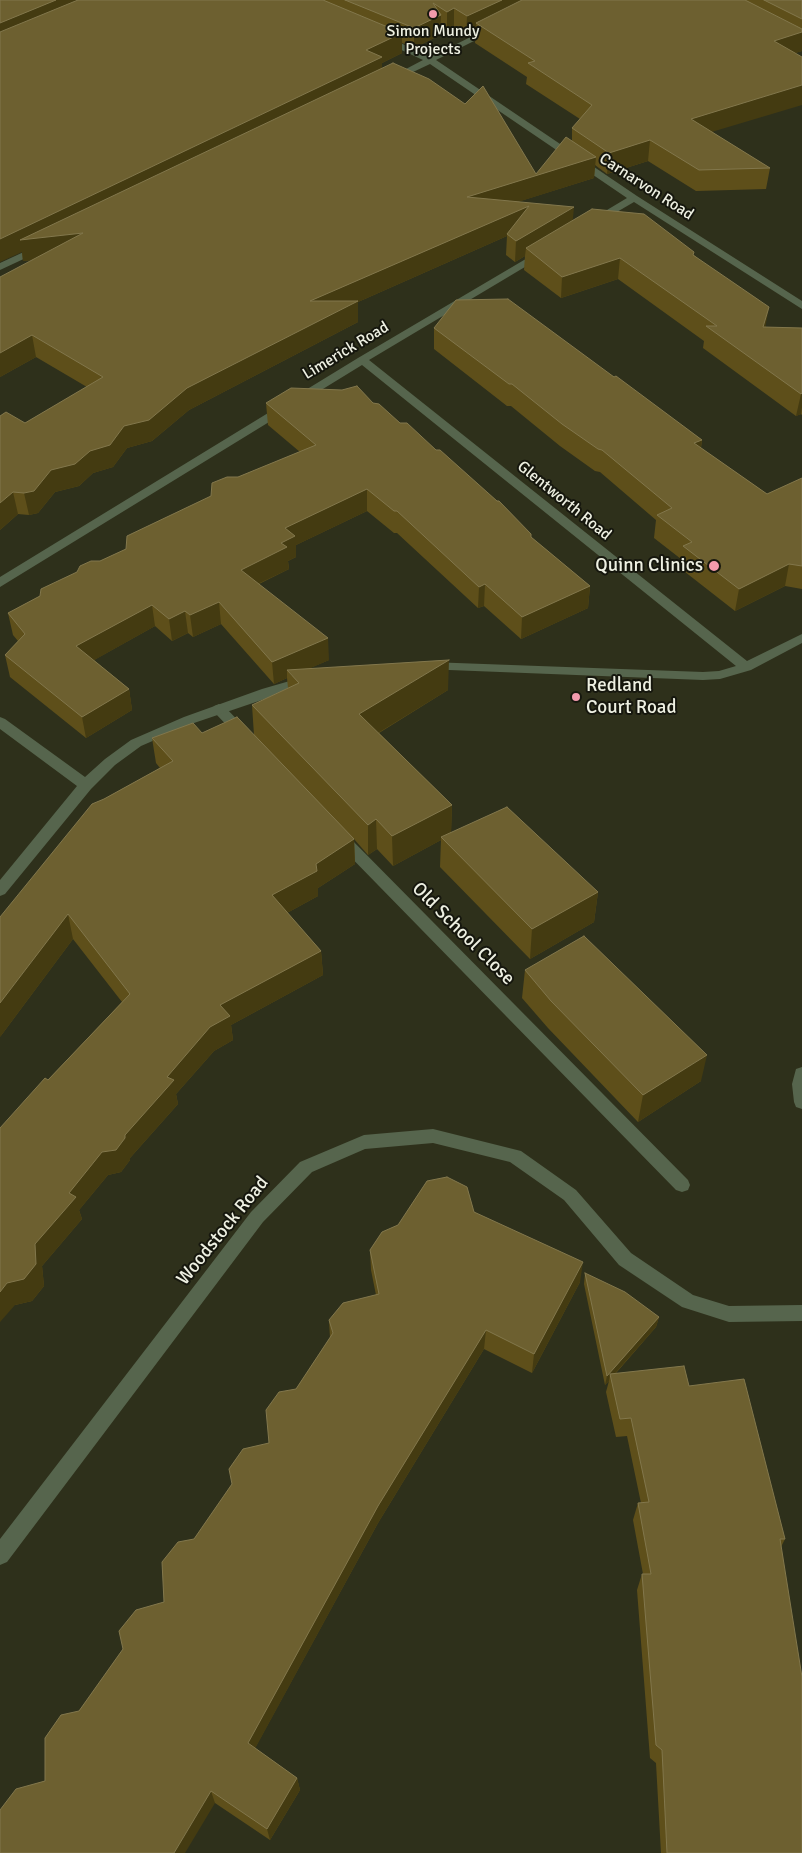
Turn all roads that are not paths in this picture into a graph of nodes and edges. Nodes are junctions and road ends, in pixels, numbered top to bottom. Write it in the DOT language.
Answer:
graph roads {
  1 [pos="500,26"];
  2 [pos="376,36"];
  3 [pos="430,60"];
  4 [pos="385,82"];
  5 [pos="634,198"];
  6 [pos="583,228"];
  7 [pos="54,241"];
  8 [pos="549,248"];
  9 [pos="0,267"];
  10 [pos="802,306"];
  11 [pos="362,360"];
  12 [pos="0,583"];
  13 [pos="802,638"];
  14 [pos="418,667"];
  15 [pos="746,667"];
  16 [pos="324,677"];
  17 [pos="219,709"];
  18 [pos="0,722"];
  19 [pos="253,745"];
  20 [pos="86,785"];
  21 [pos="327,823"];
  22 [pos="0,890"];
  23 [pos="802,1074"];
  24 [pos="802,1102"];
  25 [pos="682,1185"];
  26 [pos="802,1313"];
  27 [pos="0,1555"];
  1 -- 3 [label="street"];
  2 -- 3 [label="street, Carnarvon Road"];
  3 -- 4 [label="street"];
  3 -- 5 [label="street, Carnarvon Road"];
  5 -- 6 [label="street"];
  5 -- 10 [label="street, Carnarvon Road"];
  7 -- 9 [label="street"];
  8 -- 11 [label="street, Limerick Road"];
  11 -- 12 [label="street, Limerick Road"];
  11 -- 15 [label="street, Glentworth Road"];
  13 -- 15 [label="street"];
  14 -- 15 [label="street"];
  16 -- 17 [label="street"];
  17 -- 19 [label="street"];
  17 -- 20 [label="street"];
  18 -- 20 [label="street"];
  20 -- 22 [label="street"];
  21 -- 25 [label="street, Old School Close"];
  23 -- 24 [label="street"];
  26 -- 27 [label="street, Woodstock Road"];
}
